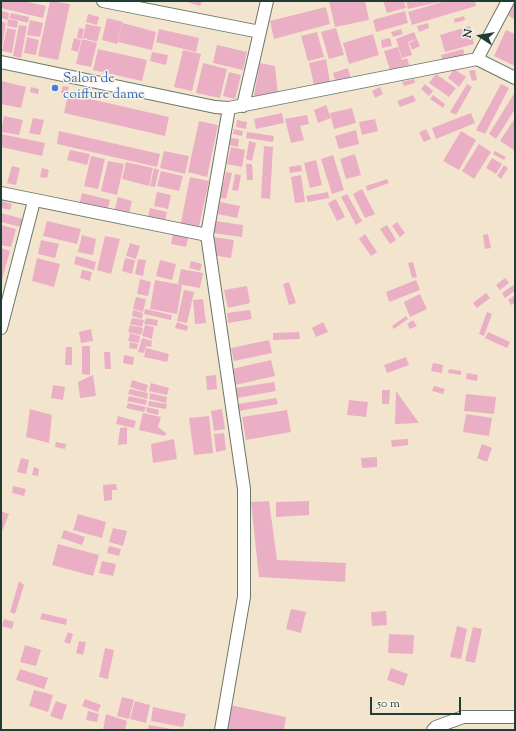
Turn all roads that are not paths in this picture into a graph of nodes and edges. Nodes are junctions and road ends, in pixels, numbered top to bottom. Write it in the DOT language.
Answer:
graph roads {
  1 [pos="103,1"];
  2 [pos="267,1"];
  3 [pos="508,1"];
  4 [pos="260,32"];
  5 [pos="477,59"];
  6 [pos="1,62"];
  7 [pos="515,78"];
  8 [pos="243,106"];
  9 [pos="229,108"];
  10 [pos="1,194"];
  11 [pos="34,201"];
  12 [pos="207,235"];
  13 [pos="1,328"];
  14 [pos="515,717"];
  15 [pos="221,730"];
  16 [pos="433,730"];
  1 -- 4 [label="street"];
  2 -- 4 [label="street"];
  3 -- 5 [label="street"];
  4 -- 8 [label="street"];
  5 -- 7 [label="street"];
  5 -- 8 [label="street"];
  6 -- 9 [label="street"];
  8 -- 9 [label="street"];
  9 -- 12 [label="street"];
  10 -- 11 [label="street"];
  11 -- 12 [label="street"];
  11 -- 13 [label="street"];
  12 -- 15 [label="street"];
  14 -- 16 [label="street"];
}
